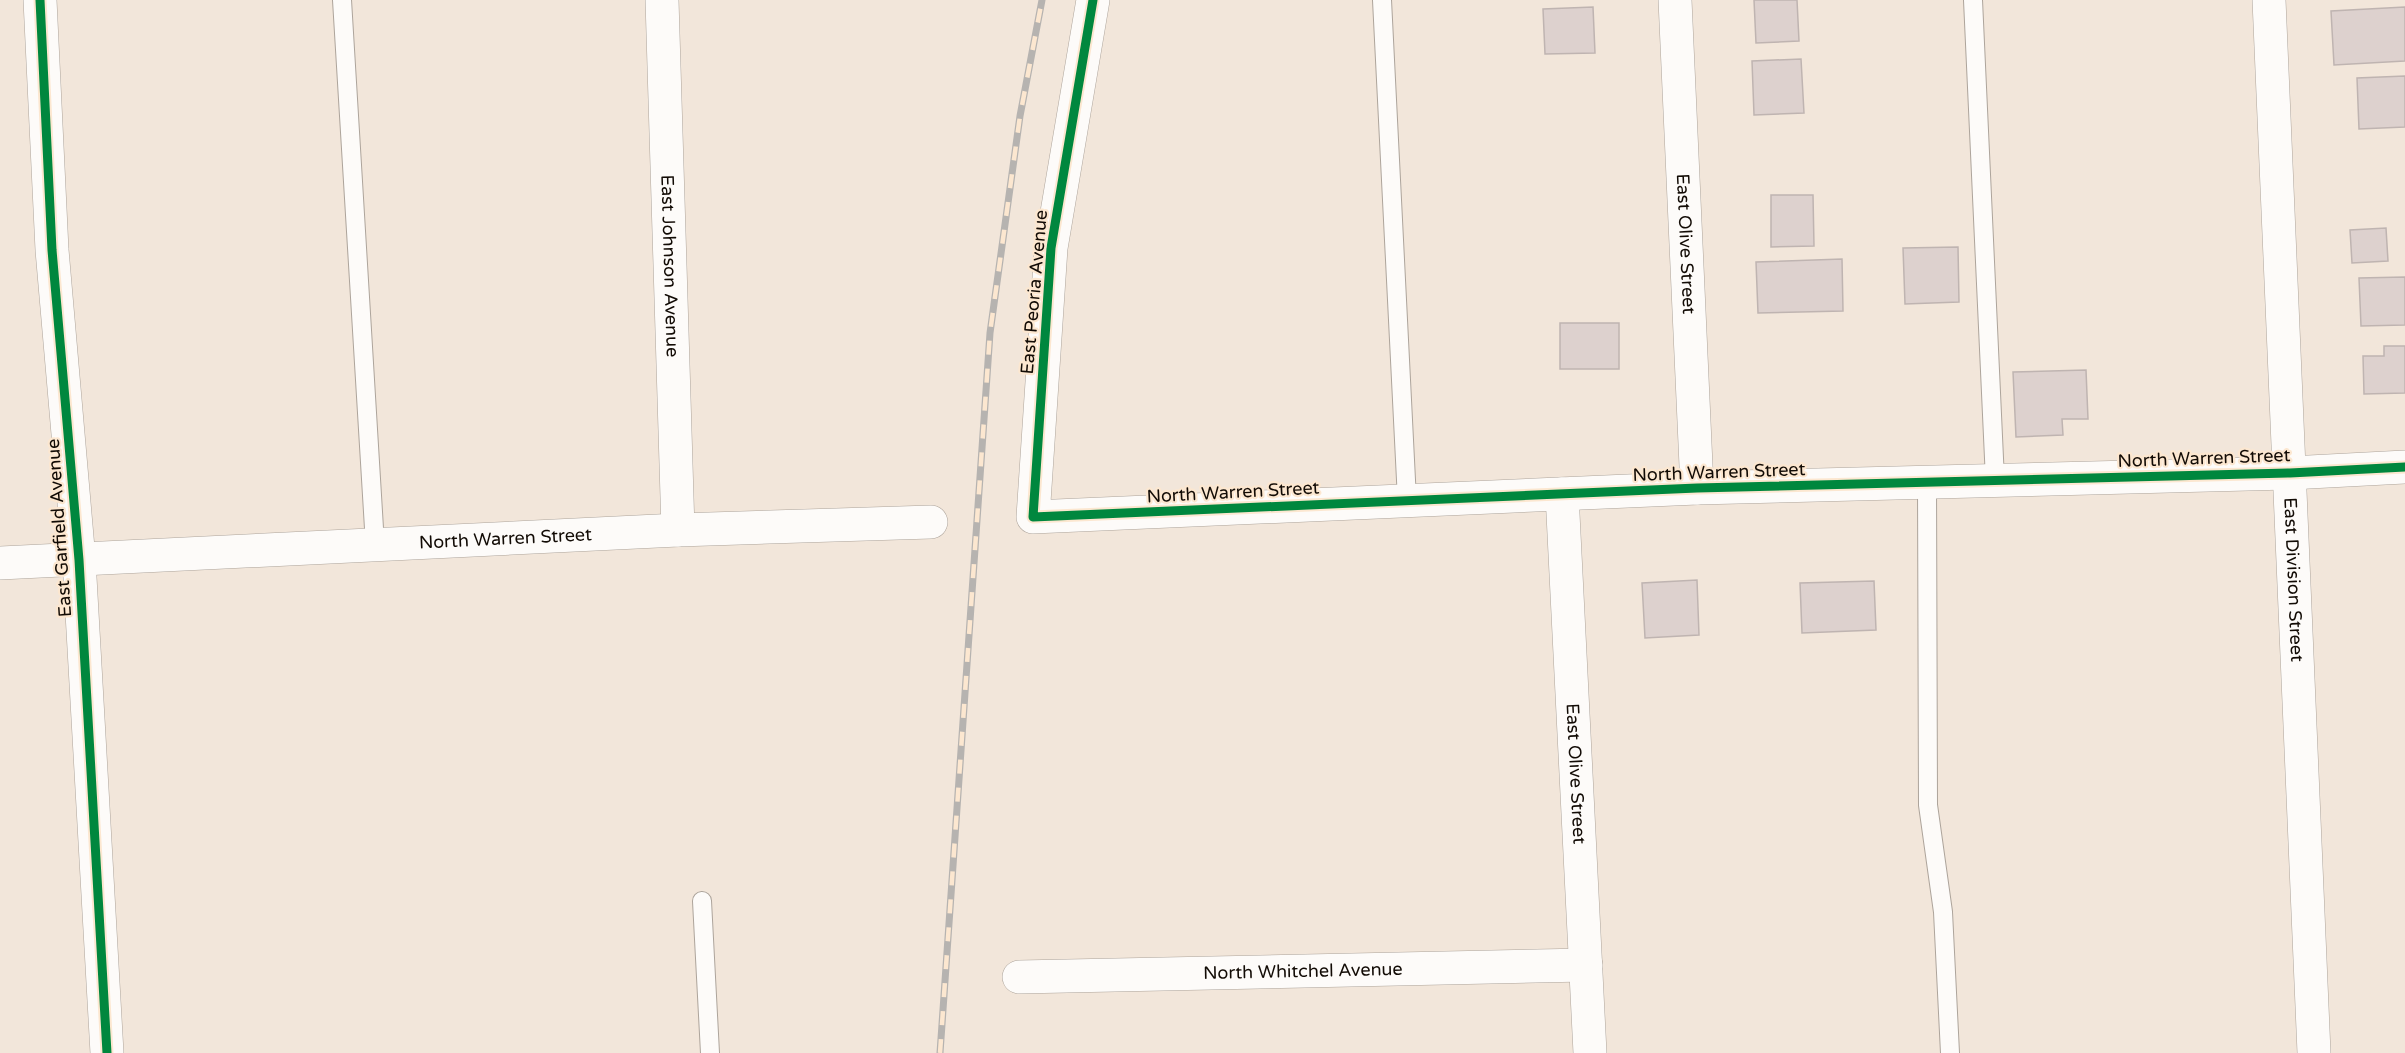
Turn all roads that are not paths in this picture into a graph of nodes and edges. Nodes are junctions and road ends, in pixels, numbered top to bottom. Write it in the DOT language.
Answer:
graph roads {
  1 [pos="40,0"];
  2 [pos="342,0"];
  3 [pos="662,0"];
  4 [pos="1093,0"];
  5 [pos="1382,0"];
  6 [pos="1675,0"];
  7 [pos="1973,0"];
  8 [pos="2269,0"];
  9 [pos="2405,467"];
  10 [pos="2290,473"];
  11 [pos="1995,480"];
  12 [pos="1927,482"];
  13 [pos="1697,488"];
  14 [pos="1562,494"];
  15 [pos="1407,500"];
  16 [pos="1034,517"];
  17 [pos="931,522"];
  18 [pos="678,530"];
  19 [pos="375,545"];
  20 [pos="79,560"];
  21 [pos="0,563"];
  22 [pos="702,901"];
  23 [pos="1586,965"];
  24 [pos="1019,977"];
  25 [pos="107,1053"];
  26 [pos="710,1053"];
  27 [pos="1590,1053"];
  28 [pos="1950,1053"];
  29 [pos="2314,1053"];
  1 -- 20 [label="street, East Garfield Avenue"];
  2 -- 19 [label="lane"];
  3 -- 18 [label="street, East Johnson Avenue"];
  4 -- 16 [label="street, East Peoria Avenue"];
  5 -- 15 [label="lane"];
  6 -- 13 [label="street, East Olive Street"];
  7 -- 11 [label="lane"];
  8 -- 10 [label="street, East Division Street"];
  9 -- 10 [label="street, North Warren Street"];
  10 -- 11 [label="street, North Warren Street"];
  10 -- 29 [label="street, East Division Street"];
  11 -- 12 [label="street, North Warren Street"];
  12 -- 13 [label="street, North Warren Street"];
  12 -- 28 [label="lane"];
  13 -- 14 [label="street, North Warren Street"];
  14 -- 15 [label="street, North Warren Street"];
  14 -- 23 [label="street, East Olive Street"];
  15 -- 16 [label="street, North Warren Street"];
  17 -- 18 [label="street, North Warren Street"];
  18 -- 19 [label="street, North Warren Street"];
  19 -- 20 [label="street, North Warren Street"];
  20 -- 21 [label="street, North Warren Street"];
  20 -- 25 [label="street, East Garfield Avenue"];
  22 -- 26 [label="lane"];
  23 -- 24 [label="street, North Whitchel Avenue"];
  23 -- 27 [label="street, East Olive Street"];
}
